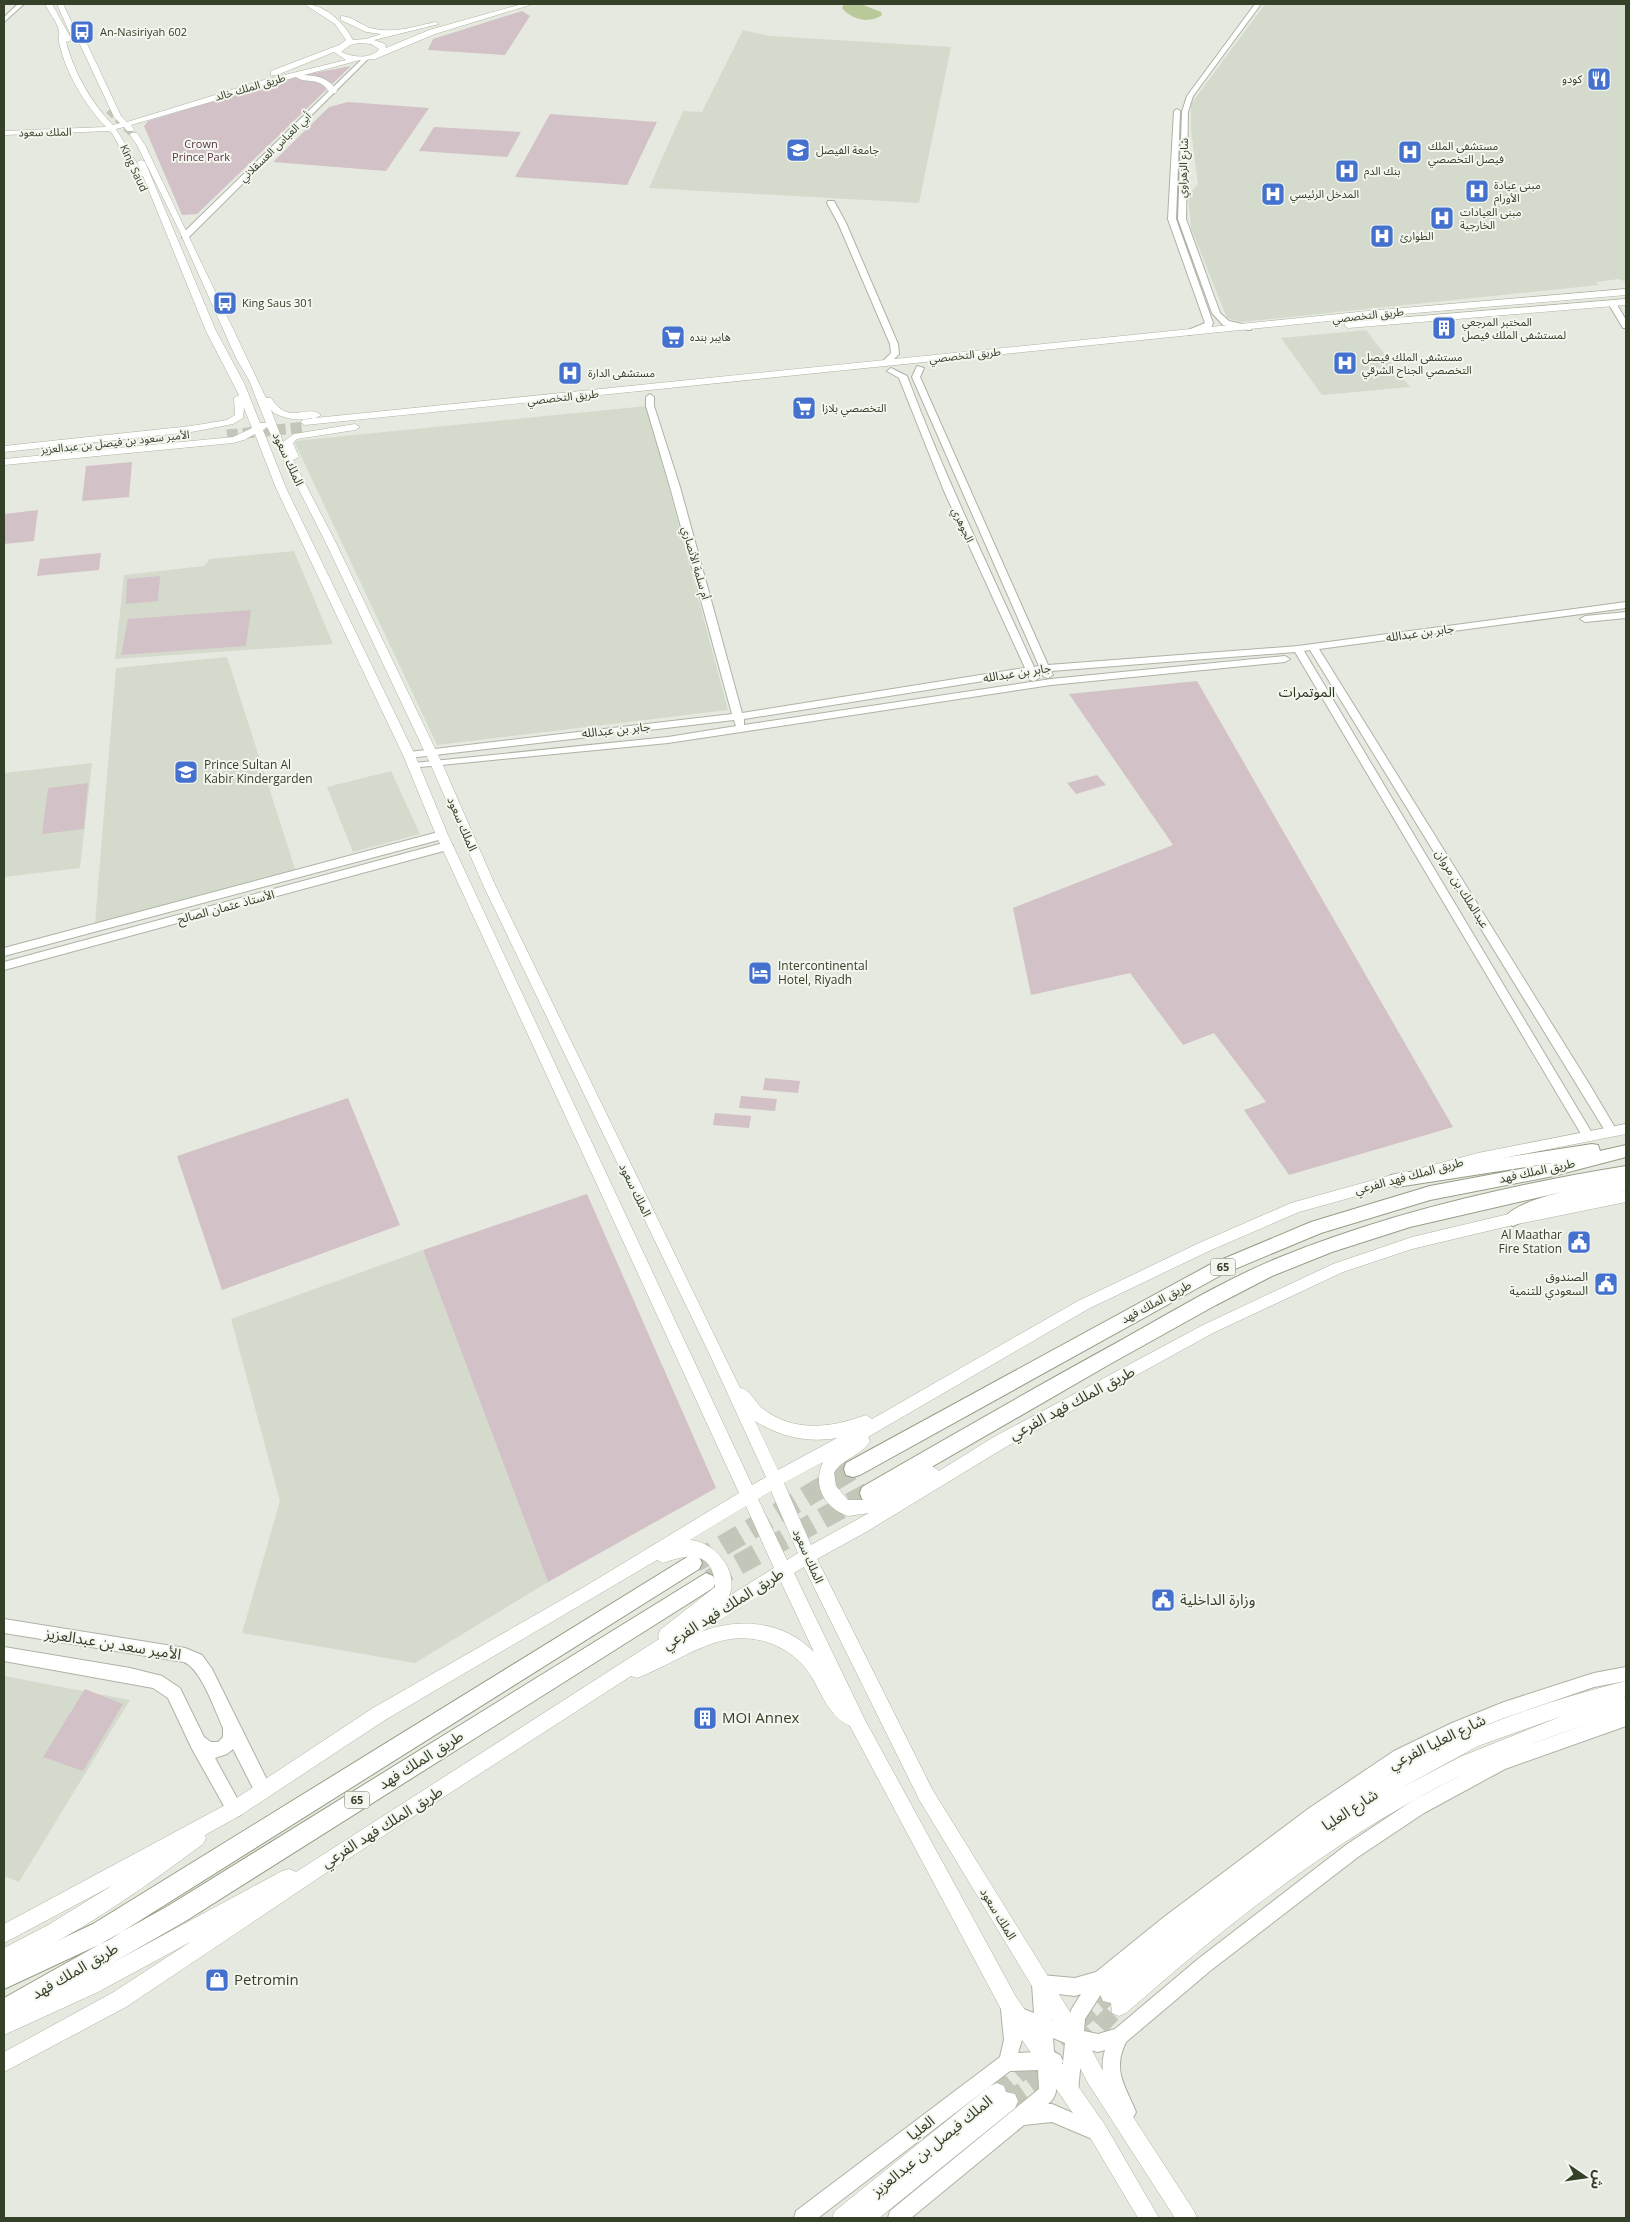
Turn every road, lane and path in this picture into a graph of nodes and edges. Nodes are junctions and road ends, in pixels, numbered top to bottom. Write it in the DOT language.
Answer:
graph roads {
  1 [pos="14,4"];
  2 [pos="21,4"];
  3 [pos="48,4"];
  4 [pos="60,4"];
  5 [pos="307,4"];
  6 [pos="506,4"];
  7 [pos="529,4"];
  8 [pos="1248,4"];
  9 [pos="1258,4"];
  10 [pos="4,14"];
  11 [pos="344,18"];
  12 [pos="4,20"];
  13 [pos="398,32"];
  14 [pos="367,41"];
  15 [pos="344,45"];
  16 [pos="380,53"];
  17 [pos="361,59"];
  18 [pos="289,76"];
  19 [pos="333,91"];
  20 [pos="105,109"];
  21 [pos="142,117"];
  22 [pos="124,118"];
  23 [pos="110,125"];
  24 [pos="4,127"];
  25 [pos="61,129"];
  26 [pos="4,133"];
  27 [pos="144,140"];
  28 [pos="129,153"];
  29 [pos="831,203"];
  30 [pos="168,227"];
  31 [pos="184,233"];
  32 [pos="1626,286"];
  33 [pos="1626,292"];
  34 [pos="1625,302"];
  35 [pos="1612,303"];
  36 [pos="1213,304"];
  37 [pos="1203,305"];
  38 [pos="1368,314"];
  39 [pos="1335,326"];
  40 [pos="1626,326"];
  41 [pos="1248,328"];
  42 [pos="1188,333"];
  43 [pos="888,367"];
  44 [pos="920,368"];
  45 [pos="254,380"];
  46 [pos="239,383"];
  47 [pos="724,388"];
  48 [pos="598,393"];
  49 [pos="650,397"];
  50 [pos="381,411"];
  51 [pos="346,428"];
  52 [pos="191,429"];
  53 [pos="265,429"];
  54 [pos="192,444"];
  55 [pos="4,449"];
  56 [pos="4,453"];
  57 [pos="4,458"];
  58 [pos="4,462"];
  59 [pos="299,485"];
  60 [pos="282,488"];
  61 [pos="1626,605"];
  62 [pos="1626,615"];
  63 [pos="1315,651"];
  64 [pos="1301,653"];
  65 [pos="1046,668"];
  66 [pos="1031,670"];
  67 [pos="1051,682"];
  68 [pos="1037,684"];
  69 [pos="738,716"];
  70 [pos="742,729"];
  71 [pos="433,757"];
  72 [pos="412,761"];
  73 [pos="444,840"];
  74 [pos="4,952"];
  75 [pos="1502,952"];
  76 [pos="1480,956"];
  77 [pos="4,966"];
  78 [pos="1618,1130"];
  79 [pos="1588,1136"];
  80 [pos="1626,1150"];
  81 [pos="1626,1172"];
  82 [pos="1397,1180"];
  83 [pos="1626,1183"];
  84 [pos="1626,1196"];
  85 [pos="1513,1219"];
  86 [pos="717,1355"];
  87 [pos="920,1400"];
  88 [pos="998,1443"];
  89 [pos="853,1469"];
  90 [pos="775,1480"];
  91 [pos="869,1493"];
  92 [pos="750,1495"];
  93 [pos="807,1556"];
  94 [pos="692,1563"];
  95 [pos="784,1571"];
  96 [pos="706,1582"];
  97 [pos="590,1592"];
  98 [pos="4,1626"];
  99 [pos="4,1654"];
  100 [pos="1626,1674"];
  101 [pos="613,1679"];
  102 [pos="1626,1689"];
  103 [pos="1626,1706"];
  104 [pos="1626,1718"];
  105 [pos="859,1726"];
  106 [pos="231,1728"];
  107 [pos="198,1743"];
  108 [pos="263,1790"];
  109 [pos="235,1809"];
  110 [pos="357,1843"];
  111 [pos="4,1934"];
  112 [pos="4,1958"];
  113 [pos="4,1978"];
  114 [pos="1040,1984"];
  115 [pos="1110,1993"];
  116 [pos="4,2010"];
  117 [pos="1013,2010"];
  118 [pos="4,2026"];
  119 [pos="1044,2026"];
  120 [pos="1120,2036"];
  121 [pos="1074,2037"];
  122 [pos="1046,2060"];
  123 [pos="4,2062"];
  124 [pos="1007,2062"];
  125 [pos="1072,2064"];
  126 [pos="1090,2067"];
  127 [pos="1069,2093"];
  128 [pos="1009,2103"];
  129 [pos="1098,2132"];
  130 [pos="1144,2151"];
  131 [pos="803,2218"];
  132 [pos="842,2218"];
  133 [pos="863,2218"];
  134 [pos="897,2218"];
  135 [pos="1149,2218"];
  136 [pos="1187,2218"];
  1 -- 10 [label="street"];
  2 -- 12 [label="street"];
  3 -- 20 [label="main road"];
  4 -- 20 [label="main road"];
  5 -- 15 [label="main road"];
  6 -- 13 [label="main road"];
  7 -- 16 [label="main road"];
  8 -- 37 [label="street"];
  9 -- 36 [label="street, شارع الزهراوي"];
  11 -- 13 [label="main road"];
  13 -- 14 [label="main road"];
  14 -- 15 [label="main road, طريق الملك خالد"];
  14 -- 16 [label="main road"];
  15 -- 17 [label="main road"];
  15 -- 21 [label="main road, طريق الملك خالد"];
  16 -- 17 [label="main road, طريق الملك خالد"];
  17 -- 18 [label="main road, طريق الملك خالد"];
  17 -- 19 [label="street, أبي العباس العسقلاني"];
  18 -- 19 [label="main road"];
  18 -- 21 [label="main road, طريق الملك خالد"];
  19 -- 31 [label="street, أبي العباس العسقلاني"];
  20 -- 22 [label="main road, King Saud"];
  20 -- 23 [label="main road, King Saud"];
  20 -- 25 [label="main road"];
  21 -- 22 [label="main road, الملك سعود"];
  21 -- 22 [label="main road"];
  21 -- 27 [label="main road"];
  22 -- 23 [label="main road, الملك سعود"];
  22 -- 27 [label="main road, King Saud"];
  23 -- 25 [label="main road, الملك سعود"];
  23 -- 28 [label="main road, King Saud"];
  24 -- 25 [label="main road, الملك سعود"];
  25 -- 26 [label="main road, الملك سعود"];
  25 -- 28 [label="main road"];
  27 -- 28 [label="main road"];
  27 -- 31 [label="main road, King Saud"];
  28 -- 30 [label="main road, King Saud"];
  29 -- 43 [label="street"];
  30 -- 31 [label="main road, الملك سعود"];
  30 -- 46 [label="main road, الملك سعود"];
  31 -- 45 [label="main road, الملك سعود"];
  32 -- 38 [label="main road"];
  33 -- 38 [label="main road, طريق التخصصي"];
  34 -- 35 [label="main road"];
  34 -- 39 [label="main road, طريق التخصصي"];
  35 -- 39 [label="main road"];
  35 -- 40 [label="street"];
  36 -- 37 [label="street"];
  36 -- 41 [label="street, شارع الزهراوي"];
  37 -- 42 [label="street"];
  38 -- 41 [label="main road, طريق التخصصي"];
  39 -- 44 [label="main road, طريق التخصصي"];
  41 -- 42 [label="main road, طريق التخصصي"];
  42 -- 43 [label="main road, طريق التخصصي"];
  43 -- 44 [label="main road, طريق التخصصي"];
  43 -- 47 [label="main road, طريق التخصصي"];
  43 -- 48 [label="main road, طريق التخصصي"];
  43 -- 66 [label="street, الجوهري"];
  44 -- 65 [label="street, الجوهري"];
  45 -- 50 [label="main road"];
  45 -- 53 [label="main road, الملك سعود"];
  46 -- 52 [label="main road"];
  46 -- 53 [label="main road, الملك سعود"];
  47 -- 48 [label="main road, طريق التخصصي"];
  47 -- 49 [label="main road"];
  48 -- 50 [label="main road"];
  49 -- 51 [label="main road"];
  49 -- 69 [label="street, أم سلمة الأنصاري"];
  50 -- 51 [label="main road"];
  50 -- 53 [label="main road"];
  51 -- 53 [label="main road"];
  51 -- 59 [label="main road"];
  52 -- 53 [label="main road"];
  52 -- 54 [label="main road"];
  52 -- 55 [label="main road"];
  53 -- 54 [label="main road"];
  53 -- 59 [label="main road, الملك سعود"];
  53 -- 60 [label="main road, الملك سعود"];
  54 -- 58 [label="main road"];
  54 -- 60 [label="main road"];
  56 -- 57 [label="main road, الأمير سعود بن فيصل بن عبدالعزيز"];
  59 -- 71 [label="main road, الملك سعود"];
  60 -- 72 [label="main road, الملك سعود"];
  61 -- 63 [label="street, جابر بن عبدالله"];
  62 -- 63 [label="street, جابر بن عبدالله"];
  63 -- 64 [label="street, جابر بن عبدالله"];
  63 -- 75 [label="street, عبدالملك بن مروان"];
  64 -- 65 [label="street, جابر بن عبدالله"];
  64 -- 67 [label="street, جابر بن عبدالله"];
  64 -- 76 [label="street, عبدالملك بن مروان"];
  65 -- 66 [label="street, جابر بن عبدالله"];
  65 -- 67 [label="street, الجوهري"];
  66 -- 68 [label="street, الجوهري"];
  66 -- 69 [label="street, جابر بن عبدالله"];
  67 -- 68 [label="street, جابر بن عبدالله"];
  68 -- 70 [label="street, جابر بن عبدالله"];
  69 -- 70 [label="street, أم سلمة الأنصاري"];
  69 -- 71 [label="street, جابر بن عبدالله"];
  70 -- 71 [label="street, جابر بن عبدالله"];
  71 -- 72 [label="street, جابر بن عبدالله"];
  71 -- 86 [label="main road, الملك سعود"];
  72 -- 73 [label="main road, الملك سعود"];
  73 -- 74 [label="street, الأستاذ عثمان الصالح"];
  73 -- 77 [label="street, الأستاذ عثمان الصالح"];
  73 -- 92 [label="main road, الملك سعود"];
  75 -- 76 [label="street"];
  75 -- 78 [label="street, عبدالملك بن مروان"];
  76 -- 79 [label="street, عبدالملك بن مروان"];
  78 -- 79 [label="main road, طريق الملك فهد الفرعي"];
  79 -- 82 [label="main road, طريق الملك فهد الفرعي"];
  80 -- 82 [label="highway"];
  80 -- 89 [label="highway, طريق الملك فهد / 65"];
  81 -- 91 [label="highway, طريق الملك فهد / 65"];
  82 -- 87 [label="main road, طريق الملك فهد الفرعي"];
  83 -- 85 [label="highway"];
  84 -- 85 [label="main road, طريق الملك فهد الفرعي"];
  85 -- 88 [label="main road, طريق الملك فهد الفرعي"];
  86 -- 87 [label="main road"];
  86 -- 90 [label="main road, الملك سعود"];
  87 -- 88 [label="main road"];
  87 -- 90 [label="main road, طريق الملك فهد الفرعي"];
  88 -- 93 [label="main road, طريق الملك فهد الفرعي"];
  90 -- 92 [label="main road, طريق الملك فهد الفرعي"];
  90 -- 93 [label="main road, الملك سعود"];
  92 -- 95 [label="main road, الملك سعود"];
  92 -- 97 [label="main road, طريق الملك فهد الفرعي"];
  93 -- 95 [label="main road, طريق الملك فهد الفرعي"];
  93 -- 114 [label="main road, الملك سعود"];
  94 -- 113 [label="highway, طريق الملك فهد / 65"];
  95 -- 101 [label="main road, طريق الملك فهد الفرعي"];
  95 -- 105 [label="main road, الملك سعود"];
  96 -- 116 [label="highway, طريق الملك فهد / 65"];
  97 -- 101 [label="main road"];
  97 -- 108 [label="main road, طريق الملك فهد الفرعي"];
  98 -- 106 [label="street, الأمير سعد بن عبدالعزيز"];
  99 -- 107 [label="street, الأمير سعد بن عبدالعزيز"];
  100 -- 115 [label="street, شارع العليا الفرعي"];
  101 -- 105 [label="main road"];
  101 -- 110 [label="main road, طريق الملك فهد الفرعي"];
  102 -- 115 [label="main road, شارع العليا"];
  103 -- 115 [label="main road, شارع العليا"];
  104 -- 120 [label="street"];
  105 -- 117 [label="main road, الملك سعود"];
  106 -- 107 [label="street"];
  106 -- 108 [label="street, الأمير سعد بن عبدالعزيز"];
  107 -- 109 [label="street, الأمير سعد بن عبدالعزيز"];
  108 -- 109 [label="main road, طريق الملك فهد الفرعي"];
  109 -- 111 [label="main road, طريق الملك فهد الفرعي"];
  109 -- 112 [label="main road"];
  110 -- 118 [label="main road"];
  110 -- 123 [label="main road, طريق الملك فهد الفرعي"];
  114 -- 115 [label="street, شارع العليا الفرعي"];
  114 -- 119 [label="street"];
  114 -- 121 [label="main road, الملك سعود"];
  115 -- 121 [label="street, شارع العليا الفرعي"];
  117 -- 119 [label="street"];
  117 -- 122 [label="main road, الملك سعود"];
  117 -- 124 [label="street"];
  119 -- 121 [label="street"];
  119 -- 122 [label="street"];
  120 -- 121 [label="street"];
  120 -- 130 [label="street"];
  121 -- 125 [label="street, شارع العليا الفرعي"];
  121 -- 126 [label="main road, الملك سعود"];
  122 -- 124 [label="street"];
  122 -- 125 [label="street"];
  122 -- 127 [label="main road, الملك سعود"];
  122 -- 128 [label="street"];
  124 -- 131 [label="street, العليا"];
  125 -- 126 [label="street"];
  125 -- 127 [label="street, شارع العليا الفرعي"];
  126 -- 130 [label="main road, الملك سعود"];
  127 -- 129 [label="main road, الملك سعود"];
  128 -- 129 [label="street"];
  128 -- 132 [label="main road, الملك فيصل بن عبدالعزيز"];
  128 -- 133 [label="main road, الملك فيصل بن عبدالعزيز"];
  128 -- 134 [label="street"];
  129 -- 135 [label="main road, الملك سعود"];
  130 -- 136 [label="main road, الملك سعود"];
}
